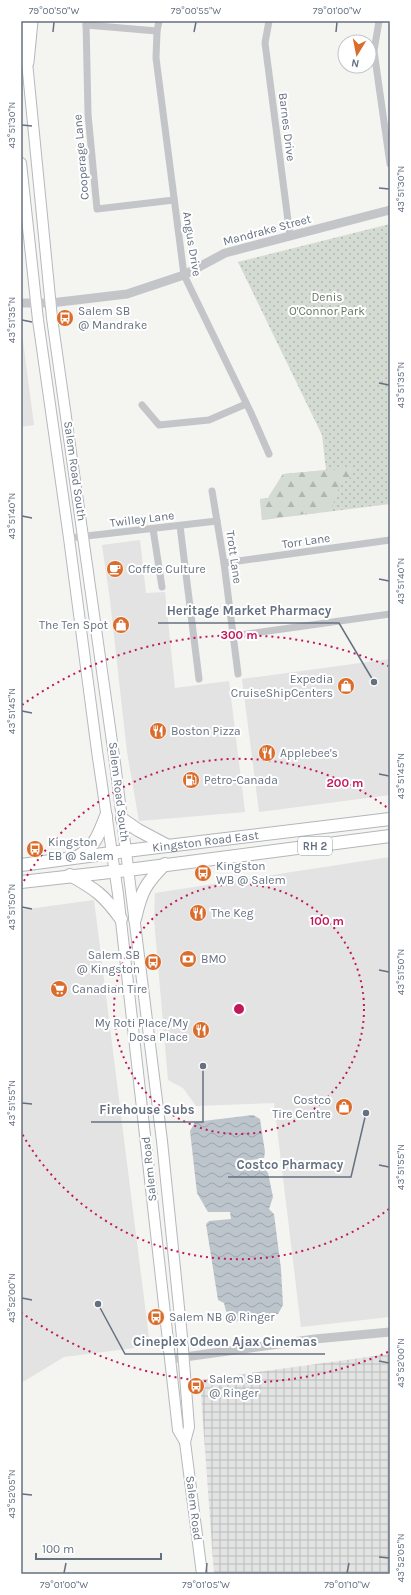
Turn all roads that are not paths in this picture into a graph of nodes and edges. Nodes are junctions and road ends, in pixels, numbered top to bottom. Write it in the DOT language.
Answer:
graph roads {
  1 [pos="22,21"];
  2 [pos="31,21"];
  3 [pos="159,21"];
  4 [pos="269,21"];
  5 [pos="379,21"];
  6 [pos="86,23"];
  7 [pos="157,31"];
  8 [pos="27,62"];
  9 [pos="21,163"];
  10 [pos="390,164"];
  11 [pos="174,200"];
  12 [pos="390,210"];
  13 [pos="290,236"];
  14 [pos="184,275"];
  15 [pos="21,303"];
  16 [pos="36,303"];
  17 [pos="51,303"];
  18 [pos="246,404"];
  19 [pos="142,405"];
  20 [pos="268,454"];
  21 [pos="212,490"];
  22 [pos="217,521"];
  23 [pos="180,526"];
  24 [pos="153,529"];
  25 [pos="84,536"];
  26 [pos="69,538"];
  27 [pos="390,540"];
  28 [pos="224,562"];
  29 [pos="162,587"];
  30 [pos="390,614"];
  31 [pos="233,636"];
  32 [pos="238,674"];
  33 [pos="199,679"];
  34 [pos="106,816"];
  35 [pos="122,819"];
  36 [pos="390,819"];
  37 [pos="390,836"];
  38 [pos="168,846"];
  39 [pos="126,851"];
  40 [pos="113,853"];
  41 [pos="76,858"];
  42 [pos="165,864"];
  43 [pos="21,865"];
  44 [pos="128,870"];
  45 [pos="114,871"];
  46 [pos="70,876"];
  47 [pos="21,882"];
  48 [pos="118,894"];
  49 [pos="121,919"];
  50 [pos="135,919"];
  51 [pos="390,1332"];
  52 [pos="184,1358"];
  53 [pos="170,1359"];
  54 [pos="185,1442"];
  55 [pos="202,1574"];
  1 -- 8 [label="main road, Salem Road South"];
  2 -- 8 [label="highway"];
  3 -- 7 [label="street, Angus Drive"];
  4 -- 13 [label="street, Barnes Drive"];
  5 -- 10 [label="street"];
  6 -- 7 [label="street, Cooperage Lane"];
  6 -- 11 [label="street, Cooperage Lane"];
  7 -- 11 [label="street, Angus Drive"];
  8 -- 17 [label="main road, Salem Road South"];
  9 -- 16 [label="main road, Salem Road South"];
  11 -- 14 [label="street, Angus Drive"];
  12 -- 13 [label="street, Mandrake Street"];
  13 -- 14 [label="street, Mandrake Street"];
  14 -- 17 [label="street, Mandrake Street"];
  14 -- 18 [label="street, Angus Drive"];
  15 -- 16 [label="street, Mandrake Street"];
  16 -- 17 [label="street, Mandrake Street"];
  16 -- 26 [label="main road, Salem Road South"];
  17 -- 25 [label="main road, Salem Road South"];
  18 -- 19 [label="street"];
  18 -- 20 [label="street, Angus Drive"];
  21 -- 22 [label="street, Trott Lane"];
  22 -- 23 [label="street, Twilley Lane"];
  22 -- 28 [label="street, Trott Lane"];
  23 -- 24 [label="street, Twilley Lane"];
  23 -- 33 [label="street"];
  24 -- 25 [label="street, Twilley Lane"];
  24 -- 29 [label="street"];
  25 -- 26 [label="street, Twilley Lane"];
  25 -- 35 [label="main road, Salem Road South"];
  26 -- 34 [label="main road, Salem Road South"];
  27 -- 28 [label="street, Torr Lane"];
  28 -- 31 [label="street, Trott Lane"];
  30 -- 31 [label="street"];
  31 -- 32 [label="street, Trott Lane"];
  34 -- 40 [label="main road, Salem Road South"];
  34 -- 41 [label="main road"];
  35 -- 38 [label="main road"];
  35 -- 39 [label="main road, Salem Road South"];
  36 -- 38 [label="main road, Kingston Road East / RH 2"];
  37 -- 42 [label="main road, Kingston Road East / RH 2"];
  38 -- 39 [label="main road, Kingston Road East / RH 2"];
  39 -- 40 [label="main road, Kingston Road East / RH 2"];
  39 -- 44 [label="main road, Salem Road South"];
  40 -- 41 [label="main road, Kingston Road East / RH 2"];
  40 -- 45 [label="main road, Salem Road South"];
  41 -- 43 [label="main road, Kingston Road East / RH 2"];
  42 -- 44 [label="main road, Kingston Road East / RH 2"];
  42 -- 50 [label="main road"];
  44 -- 45 [label="main road, Kingston Road East / RH 2"];
  44 -- 50 [label="main road, Salem Road South"];
  45 -- 46 [label="main road, Kingston Road East / RH 2"];
  45 -- 48 [label="main road, Salem Road South"];
  46 -- 47 [label="main road, Kingston Road East / RH 2"];
  46 -- 49 [label="main road"];
  48 -- 49 [label="main road, Salem Road"];
  49 -- 53 [label="main road, Salem Road"];
  50 -- 52 [label="main road, Salem Road"];
  51 -- 52 [label="street"];
  52 -- 53 [label="street"];
  52 -- 54 [label="main road, Salem Road"];
  53 -- 54 [label="main road, Salem Road"];
  54 -- 55 [label="main road, Salem Road"];
}
